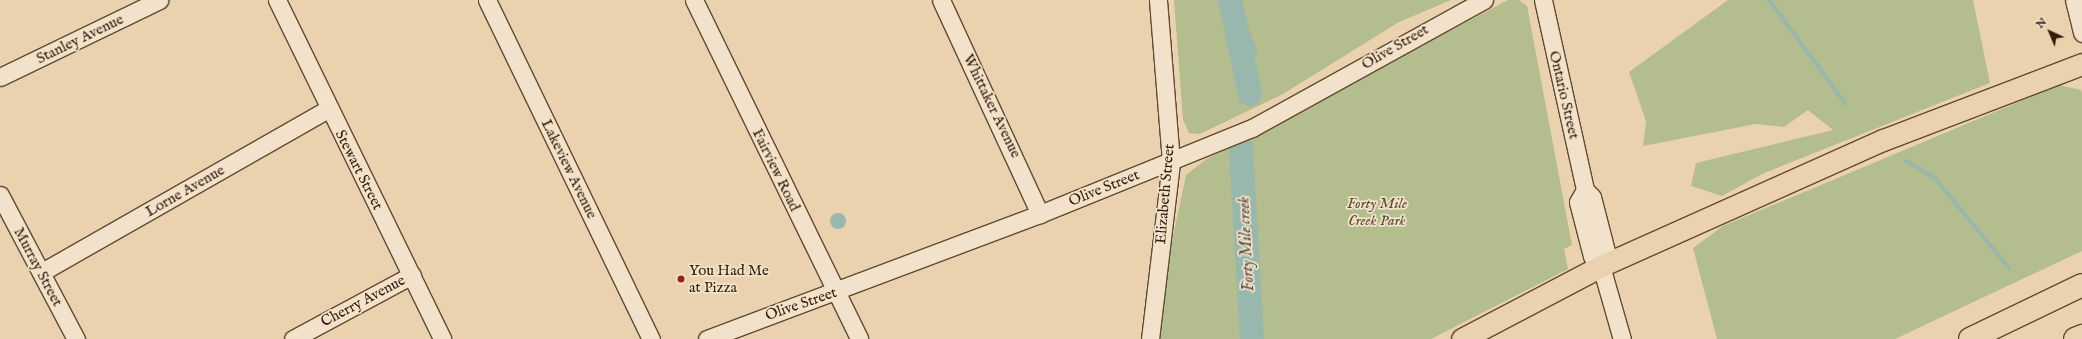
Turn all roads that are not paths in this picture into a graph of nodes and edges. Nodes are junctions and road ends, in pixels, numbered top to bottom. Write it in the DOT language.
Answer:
graph roads {
  1 [pos="159,0"];
  2 [pos="277,0"];
  3 [pos="487,0"];
  4 [pos="694,0"];
  5 [pos="941,0"];
  6 [pos="1158,0"];
  7 [pos="1484,0"];
  8 [pos="1543,0"];
  9 [pos="2074,0"];
  10 [pos="2082,33"];
  11 [pos="2082,64"];
  12 [pos="0,77"];
  13 [pos="328,109"];
  14 [pos="1171,162"];
  15 [pos="2,202"];
  16 [pos="1040,214"];
  17 [pos="1601,266"];
  18 [pos="42,272"];
  19 [pos="412,275"];
  20 [pos="2082,285"];
  21 [pos="836,293"];
  22 [pos="2082,336"];
  23 [pos="76,339"];
  24 [pos="293,339"];
  25 [pos="442,339"];
  26 [pos="651,339"];
  27 [pos="707,339"];
  28 [pos="859,339"];
  29 [pos="1150,339"];
  30 [pos="1462,339"];
  31 [pos="1622,339"];
  32 [pos="1970,339"];
  33 [pos="2075,339"];
  1 -- 12 [label="street, Stanley Avenue"];
  2 -- 13 [label="street, Stewart Street"];
  3 -- 26 [label="street, Lakeview Avenue"];
  4 -- 21 [label="street, Fairview Road"];
  5 -- 16 [label="street, Whittaker Avenue"];
  6 -- 14 [label="street, Elizabeth Street"];
  7 -- 14 [label="street, Olive Street"];
  8 -- 17 [label="street, Ontario Street"];
  9 -- 10 [label="street"];
  11 -- 17 [label="main road"];
  13 -- 18 [label="street, Lorne Avenue"];
  13 -- 19 [label="street, Stewart Street"];
  14 -- 16 [label="street, Olive Street"];
  14 -- 29 [label="street, Elizabeth Street"];
  15 -- 18 [label="street, Murray Street"];
  16 -- 21 [label="street, Olive Street"];
  17 -- 30 [label="main road"];
  17 -- 31 [label="street, Ontario Street"];
  18 -- 23 [label="street, Murray Street"];
  19 -- 24 [label="street, Cherry Avenue"];
  19 -- 25 [label="street, Stewart Street"];
  20 -- 32 [label="highway"];
  21 -- 27 [label="street, Olive Street"];
  21 -- 28 [label="street, Fairview Road"];
  22 -- 33 [label="highway"];
}
